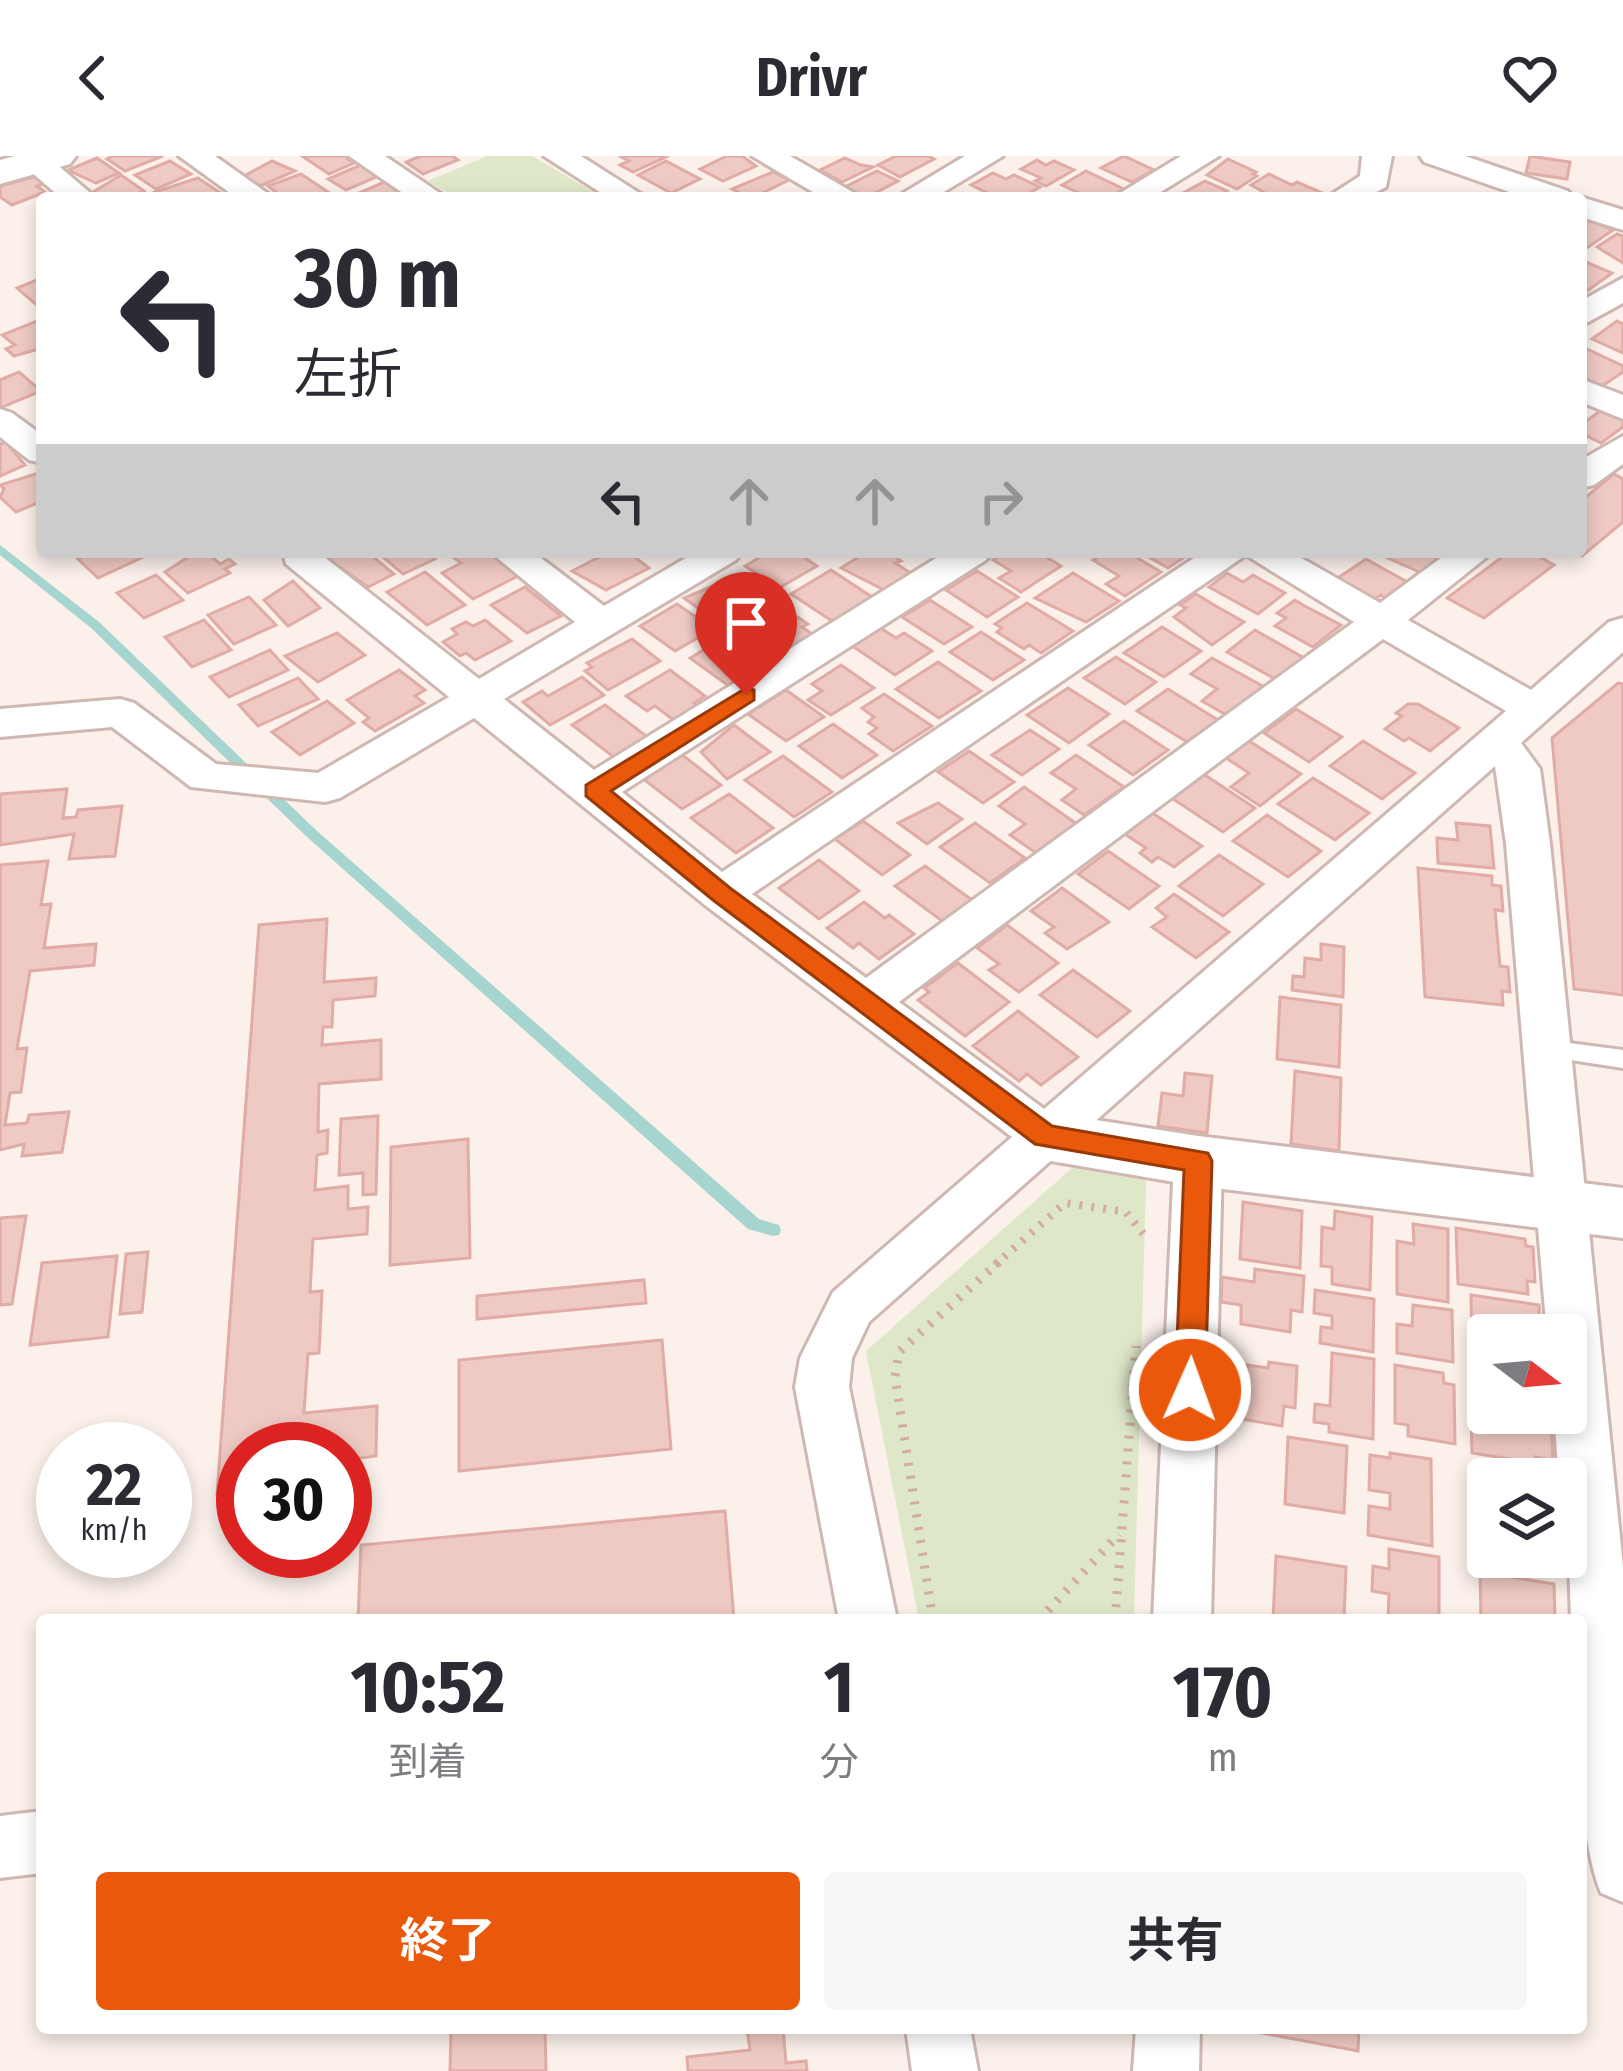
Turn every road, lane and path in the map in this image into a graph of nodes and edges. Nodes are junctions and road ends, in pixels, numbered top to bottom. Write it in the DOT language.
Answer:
graph roads {
  1 [pos="194,156"];
  2 [pos="364,156"];
  3 [pos="559,156"];
  4 [pos="767,156"];
  5 [pos="1204,156"];
  6 [pos="1377,156"];
  7 [pos="1436,156"];
  8 [pos="972,159"];
  9 [pos="30,162"];
  10 [pos="72,192"];
  11 [pos="249,192"];
  12 [pos="421,192"];
  13 [pos="621,192"];
  14 [pos="836,192"];
  15 [pos="920,192"];
  16 [pos="1147,192"];
  17 [pos="1353,192"];
  18 [pos="1540,192"];
  19 [pos="1587,208"];
  20 [pos="1623,221"];
  21 [pos="1623,288"];
  22 [pos="1587,312"];
  23 [pos="1587,392"];
  24 [pos="1623,408"];
  25 [pos="36,409"];
  26 [pos="3,421"];
  27 [pos="36,447"];
  28 [pos="1623,447"];
  29 [pos="1587,473"];
  30 [pos="301,558"];
  31 [pos="516,558"];
  32 [pos="713,558"];
  33 [pos="963,558"];
  34 [pos="1220,558"];
  35 [pos="1273,558"];
  36 [pos="1466,558"];
  37 [pos="1378,620"];
  38 [pos="601,623"];
  39 [pos="1623,632"];
  40 [pos="476,698"];
  41 [pos="1535,710"];
  42 [pos="0,723"];
  43 [pos="1498,741"];
  44 [pos="594,790"];
  45 [pos="722,894"];
  46 [pos="866,1002"];
  47 [pos="1546,1049"];
  48 [pos="1623,1059"];
  49 [pos="1045,1136"];
  50 [pos="1198,1161"];
  51 [pos="1559,1204"];
  52 [pos="1623,1213"];
  53 [pos="1143,1255"];
  54 [pos="1137,1324"];
  55 [pos="1120,1533"];
  56 [pos="867,1614"];
  57 [pos="932,1614"];
  58 [pos="1045,1614"];
  59 [pos="1115,1614"];
  60 [pos="1182,1614"];
  61 [pos="36,1843"];
  62 [pos="0,1847"];
  63 [pos="1623,1871"];
  64 [pos="939,2034"];
  65 [pos="1168,2034"];
  66 [pos="945,2071"];
  67 [pos="1166,2071"];
  1 -- 11 [label="street"];
  2 -- 12 [label="street"];
  3 -- 13 [label="street"];
  4 -- 14 [label="street"];
  5 -- 16 [label="street"];
  6 -- 17 [label="street"];
  7 -- 18 [label="street"];
  8 -- 15 [label="street"];
  9 -- 10 [label="street"];
  19 -- 20 [label="street"];
  21 -- 22 [label="street"];
  23 -- 24 [label="street"];
  25 -- 26 [label="street"];
  26 -- 27 [label="street"];
  28 -- 29 [label="street"];
  30 -- 40 [label="street"];
  31 -- 38 [label="street"];
  32 -- 38 [label="street"];
  33 -- 44 [label="street"];
  34 -- 45 [label="street"];
  35 -- 37 [label="street"];
  36 -- 37 [label="street"];
  37 -- 41 [label="street"];
  37 -- 46 [label="street"];
  38 -- 40 [label="street"];
  39 -- 41 [label="street"];
  40 -- 42 [label="street"];
  40 -- 44 [label="street"];
  41 -- 43 [label="street"];
  43 -- 47 [label="street"];
  43 -- 49 [label="street"];
  44 -- 45 [label="street"];
  45 -- 46 [label="street"];
  46 -- 49 [label="street"];
  47 -- 48 [label="lane"];
  47 -- 51 [label="street"];
  49 -- 50 [label="street"];
  49 -- 56 [label="street"];
  50 -- 51 [label="street"];
  50 -- 60 [label="street"];
  51 -- 52 [label="street"];
  51 -- 63 [label="street"];
  53 -- 57 [label="path"];
  54 -- 55 [label="path"];
  55 -- 58 [label="path"];
  55 -- 59 [label="path"];
  61 -- 62 [label="street"];
  64 -- 66 [label="street"];
  65 -- 67 [label="street"];
}
